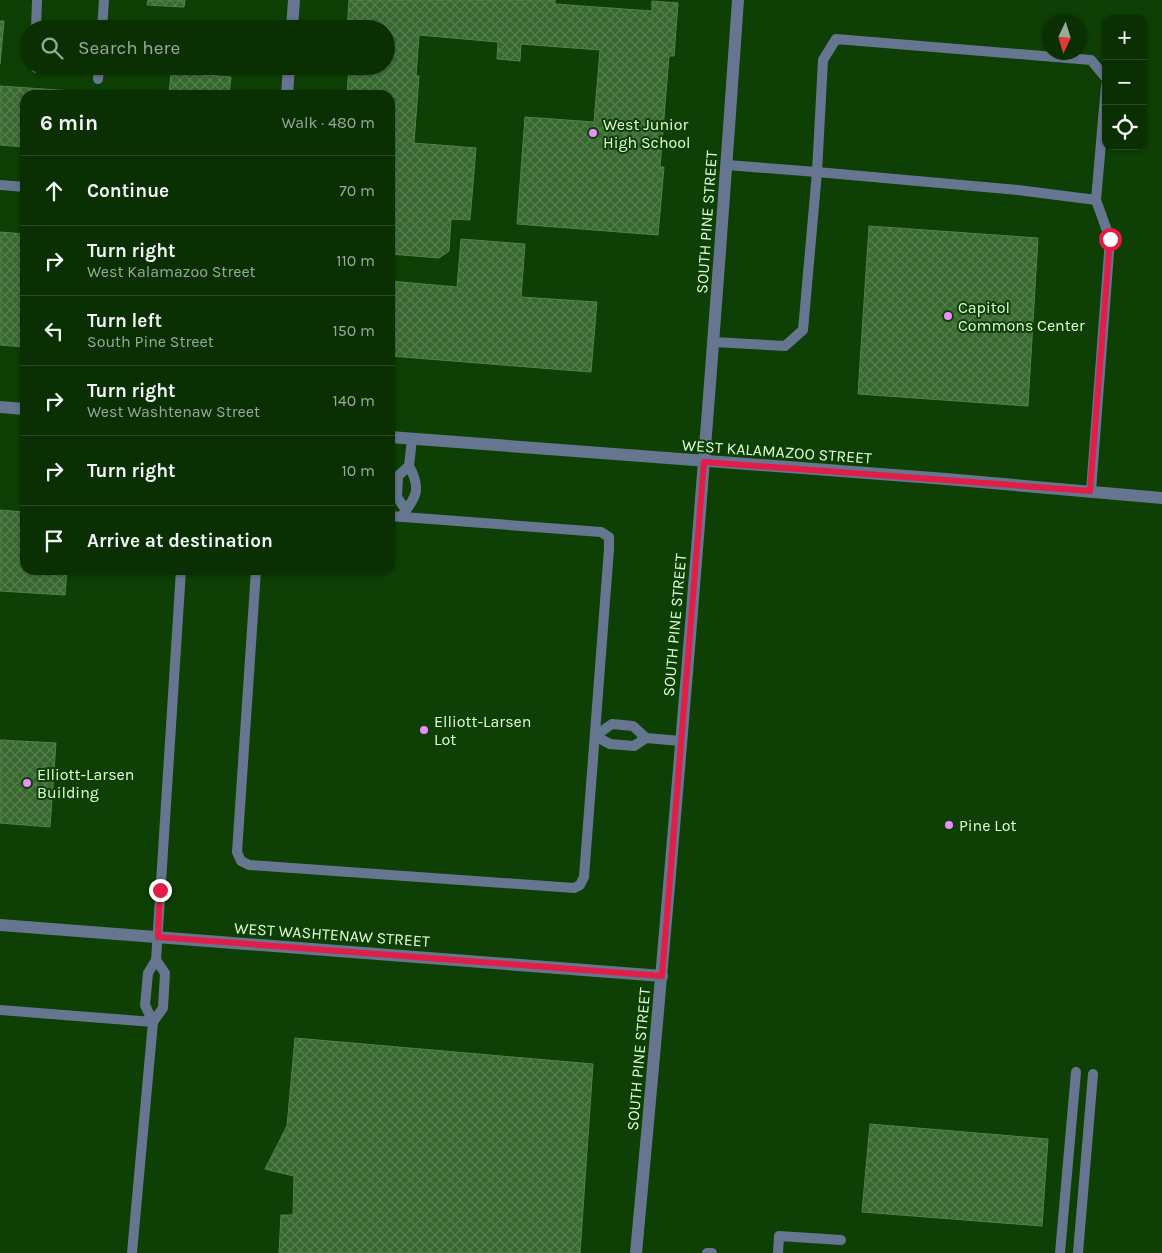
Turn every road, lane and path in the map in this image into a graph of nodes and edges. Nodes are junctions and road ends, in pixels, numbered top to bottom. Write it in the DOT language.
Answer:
graph roads {
  1 [pos="37,0"];
  2 [pos="104,0"];
  3 [pos="294,0"];
  4 [pos="738,0"];
  5 [pos="36,20"];
  6 [pos="103,20"];
  7 [pos="293,20"];
  8 [pos="1102,73"];
  9 [pos="98,75"];
  10 [pos="288,75"];
  11 [pos="98,79"];
  12 [pos="287,90"];
  13 [pos="1104,105"];
  14 [pos="727,165"];
  15 [pos="817,172"];
  16 [pos="0,185"];
  17 [pos="20,187"];
  18 [pos="1096,200"];
  19 [pos="713,342"];
  20 [pos="0,406"];
  21 [pos="20,408"];
  22 [pos="395,437"];
  23 [pos="412,439"];
  24 [pos="704,462"];
  25 [pos="409,466"];
  26 [pos="1090,491"];
  27 [pos="1162,498"];
  28 [pos="399,515"];
  29 [pos="181,575"];
  30 [pos="256,575"];
  31 [pos="596,736"];
  32 [pos="646,738"];
  33 [pos="681,741"];
  34 [pos="0,925"];
  35 [pos="158,937"];
  36 [pos="156,960"];
  37 [pos="662,976"];
  38 [pos="0,1010"];
  39 [pos="153,1022"];
  40 [pos="1076,1072"];
  41 [pos="1093,1074"];
  42 [pos="841,1240"];
  43 [pos="132,1253"];
  44 [pos="636,1253"];
  45 [pos="707,1253"];
  46 [pos="712,1253"];
  47 [pos="778,1253"];
  48 [pos="1060,1253"];
  49 [pos="1078,1253"];
  1 -- 5 [label="lane"];
  2 -- 6 [label="lane"];
  3 -- 7 [label="street"];
  4 -- 14 [label="street, SOUTH PINE STREET"];
  8 -- 15 [label="lane"];
  9 -- 11 [label="lane"];
  10 -- 12 [label="street"];
  13 -- 18 [label="lane"];
  14 -- 15 [label="lane"];
  14 -- 19 [label="street, SOUTH PINE STREET"];
  15 -- 18 [label="lane"];
  15 -- 19 [label="lane"];
  16 -- 17 [label="lane"];
  18 -- 26 [label="lane"];
  19 -- 24 [label="street, SOUTH PINE STREET"];
  20 -- 21 [label="street"];
  22 -- 23 [label="street, WEST KALAMAZOO STREET"];
  23 -- 24 [label="street, WEST KALAMAZOO STREET"];
  23 -- 25 [label="lane"];
  24 -- 26 [label="street, WEST KALAMAZOO STREET"];
  24 -- 33 [label="street, SOUTH PINE STREET"];
  25 -- 28 [label="lane"];
  25 -- 28 [label="lane"];
  26 -- 27 [label="street, WEST KALAMAZOO STREET"];
  28 -- 31 [label="lane"];
  29 -- 35 [label="lane"];
  30 -- 31 [label="lane"];
  31 -- 32 [label="lane"];
  31 -- 32 [label="lane"];
  32 -- 33 [label="lane"];
  33 -- 37 [label="street, SOUTH PINE STREET"];
  34 -- 35 [label="street, WEST WASHTENAW STREET"];
  35 -- 36 [label="lane"];
  35 -- 37 [label="street, WEST WASHTENAW STREET"];
  36 -- 39 [label="lane"];
  36 -- 39 [label="lane"];
  37 -- 44 [label="street, SOUTH PINE STREET"];
  38 -- 39 [label="lane"];
  39 -- 43 [label="lane"];
  40 -- 48 [label="lane"];
  41 -- 49 [label="lane"];
  42 -- 47 [label="lane"];
  45 -- 46 [label="lane"];
}
